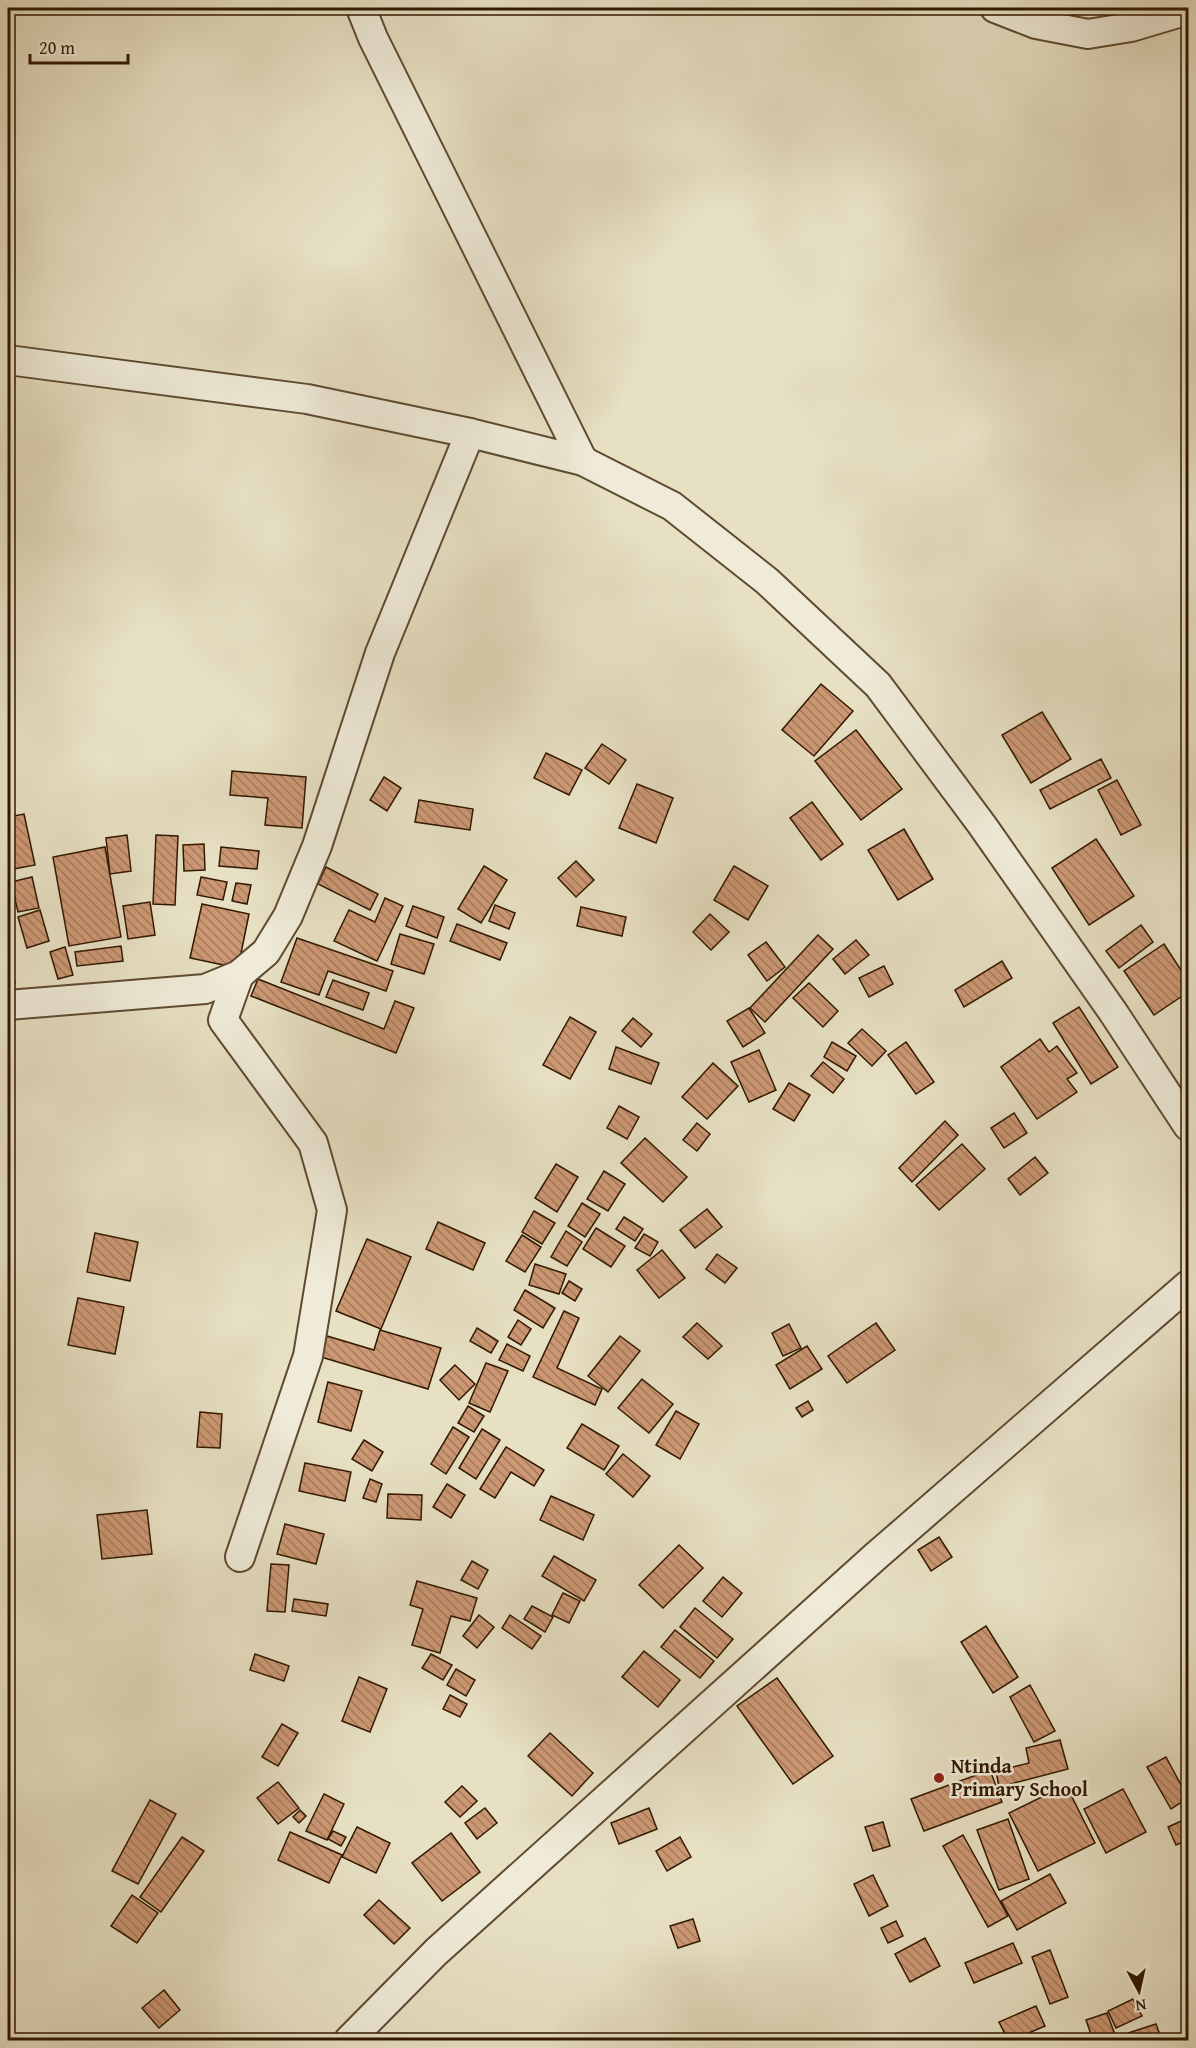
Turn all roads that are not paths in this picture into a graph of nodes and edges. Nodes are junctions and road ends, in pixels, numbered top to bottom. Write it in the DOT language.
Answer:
graph roads {
  1 [pos="361,8"];
  2 [pos="995,8"];
  3 [pos="1188,10"];
  4 [pos="8,360"];
  5 [pos="470,433"];
  6 [pos="583,461"];
  7 [pos="238,975"];
  8 [pos="8,1005"];
  9 [pos="1188,1126"];
  10 [pos="1188,1285"];
  11 [pos="240,1557"];
  12 [pos="349,2040"];
  1 -- 6 [label="street"];
  2 -- 3 [label="street"];
  4 -- 5 [label="street"];
  5 -- 6 [label="street"];
  5 -- 7 [label="street"];
  6 -- 9 [label="street"];
  7 -- 8 [label="street"];
  7 -- 11 [label="street"];
  10 -- 12 [label="street"];
}
